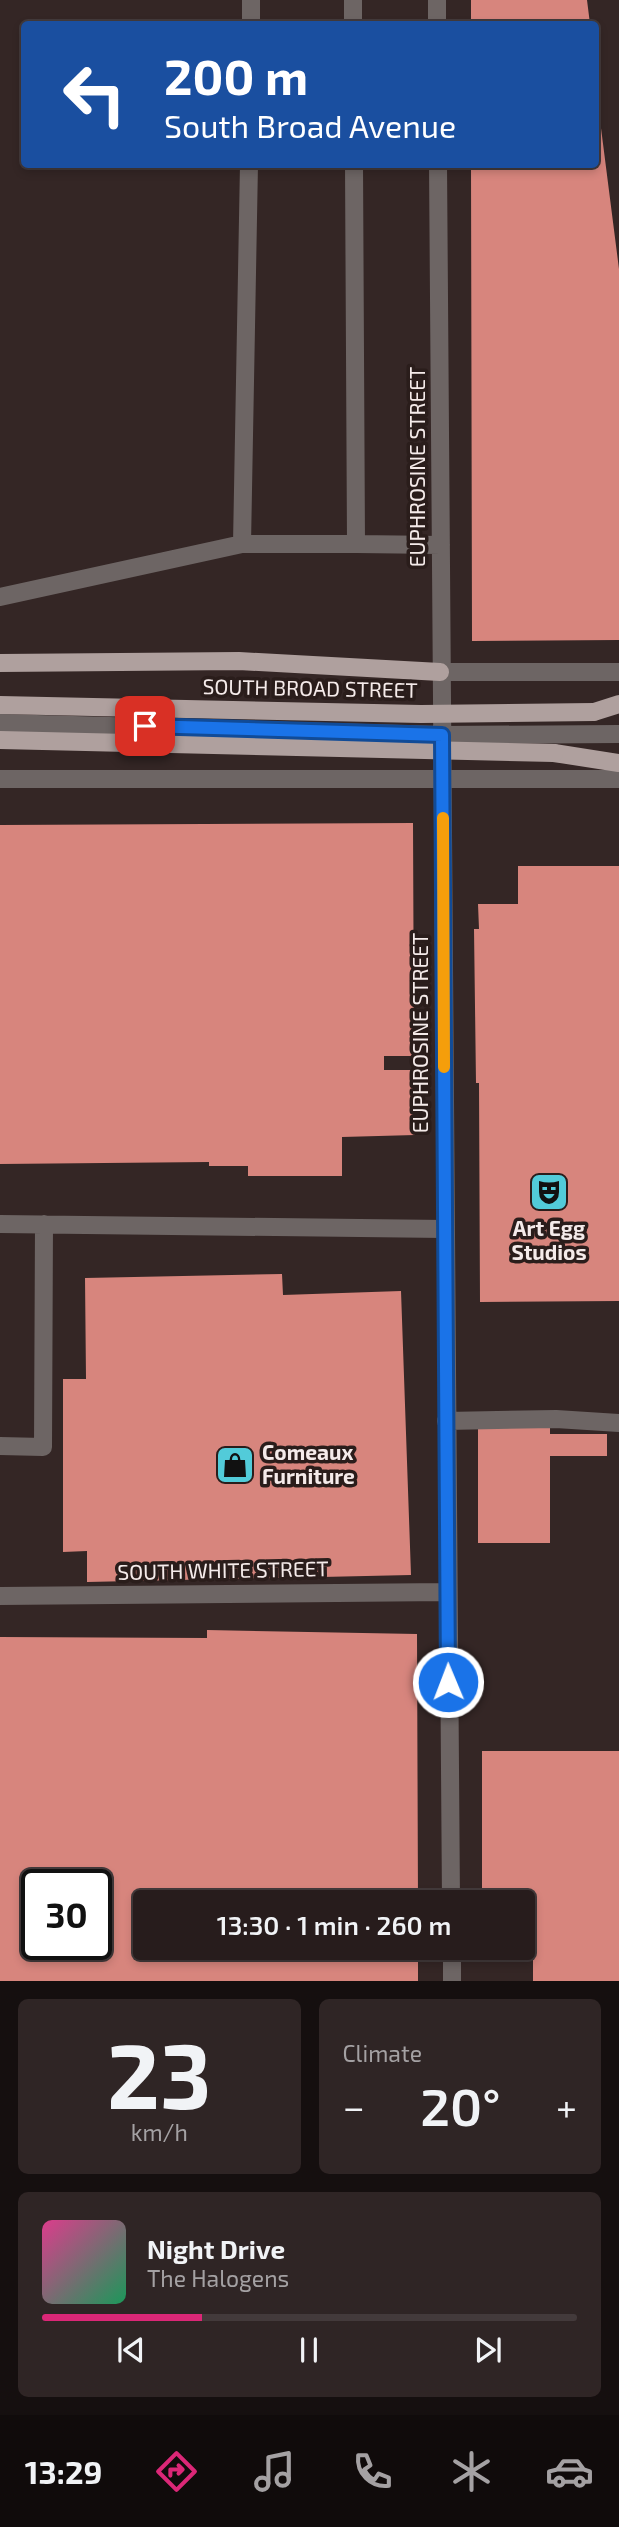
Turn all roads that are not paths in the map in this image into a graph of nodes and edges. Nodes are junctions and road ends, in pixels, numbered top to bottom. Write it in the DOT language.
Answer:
graph roads {
  1 [pos="251,0"];
  2 [pos="353,0"];
  3 [pos="437,0"];
  4 [pos="251,21"];
  5 [pos="353,21"];
  6 [pos="437,21"];
  7 [pos="248,168"];
  8 [pos="354,168"];
  9 [pos="438,168"];
  10 [pos="242,544"];
  11 [pos="356,544"];
  12 [pos="441,545"];
  13 [pos="0,597"];
  14 [pos="0,663"];
  15 [pos="440,672"];
  16 [pos="619,672"];
  17 [pos="619,704"];
  18 [pos="0,705"];
  19 [pos="594,712"];
  20 [pos="619,712"];
  21 [pos="0,723"];
  22 [pos="619,734"];
  23 [pos="442,735"];
  24 [pos="0,740"];
  25 [pos="554,753"];
  26 [pos="619,753"];
  27 [pos="619,763"];
  28 [pos="442,778"];
  29 [pos="0,779"];
  30 [pos="619,779"];
  31 [pos="0,1224"];
  32 [pos="44,1224"];
  33 [pos="445,1229"];
  34 [pos="446,1421"];
  35 [pos="619,1423"];
  36 [pos="0,1446"];
  37 [pos="447,1592"];
  38 [pos="0,1596"];
  39 [pos="451,1890"];
  40 [pos="452,1960"];
  41 [pos="452,1981"];
  1 -- 4 [label="street"];
  2 -- 5 [label="street"];
  3 -- 6 [label="street"];
  7 -- 10 [label="street"];
  8 -- 11 [label="street"];
  9 -- 12 [label="street, EUPHROSINE STREET"];
  10 -- 11 [label="street"];
  10 -- 13 [label="street"];
  11 -- 12 [label="street"];
  12 -- 15 [label="street, EUPHROSINE STREET"];
  14 -- 15 [label="main road"];
  15 -- 16 [label="street"];
  15 -- 23 [label="street, EUPHROSINE STREET"];
  17 -- 19 [label="main road"];
  18 -- 19 [label="main road, SOUTH BROAD STREET, bridge"];
  19 -- 20 [label="main road, SOUTH BROAD STREET"];
  21 -- 23 [label="street"];
  22 -- 23 [label="street"];
  23 -- 28 [label="street, EUPHROSINE STREET"];
  24 -- 25 [label="main road, bridge"];
  25 -- 26 [label="main road"];
  25 -- 27 [label="main road"];
  28 -- 29 [label="street"];
  28 -- 30 [label="street"];
  28 -- 33 [label="street, EUPHROSINE STREET"];
  31 -- 32 [label="street"];
  32 -- 33 [label="street"];
  32 -- 36 [label="street"];
  33 -- 34 [label="street, EUPHROSINE STREET"];
  34 -- 35 [label="street"];
  34 -- 37 [label="street, EUPHROSINE STREET"];
  37 -- 38 [label="street, SOUTH WHITE STREET"];
  37 -- 39 [label="street, EUPHROSINE STREET"];
  40 -- 41 [label="street"];
}
